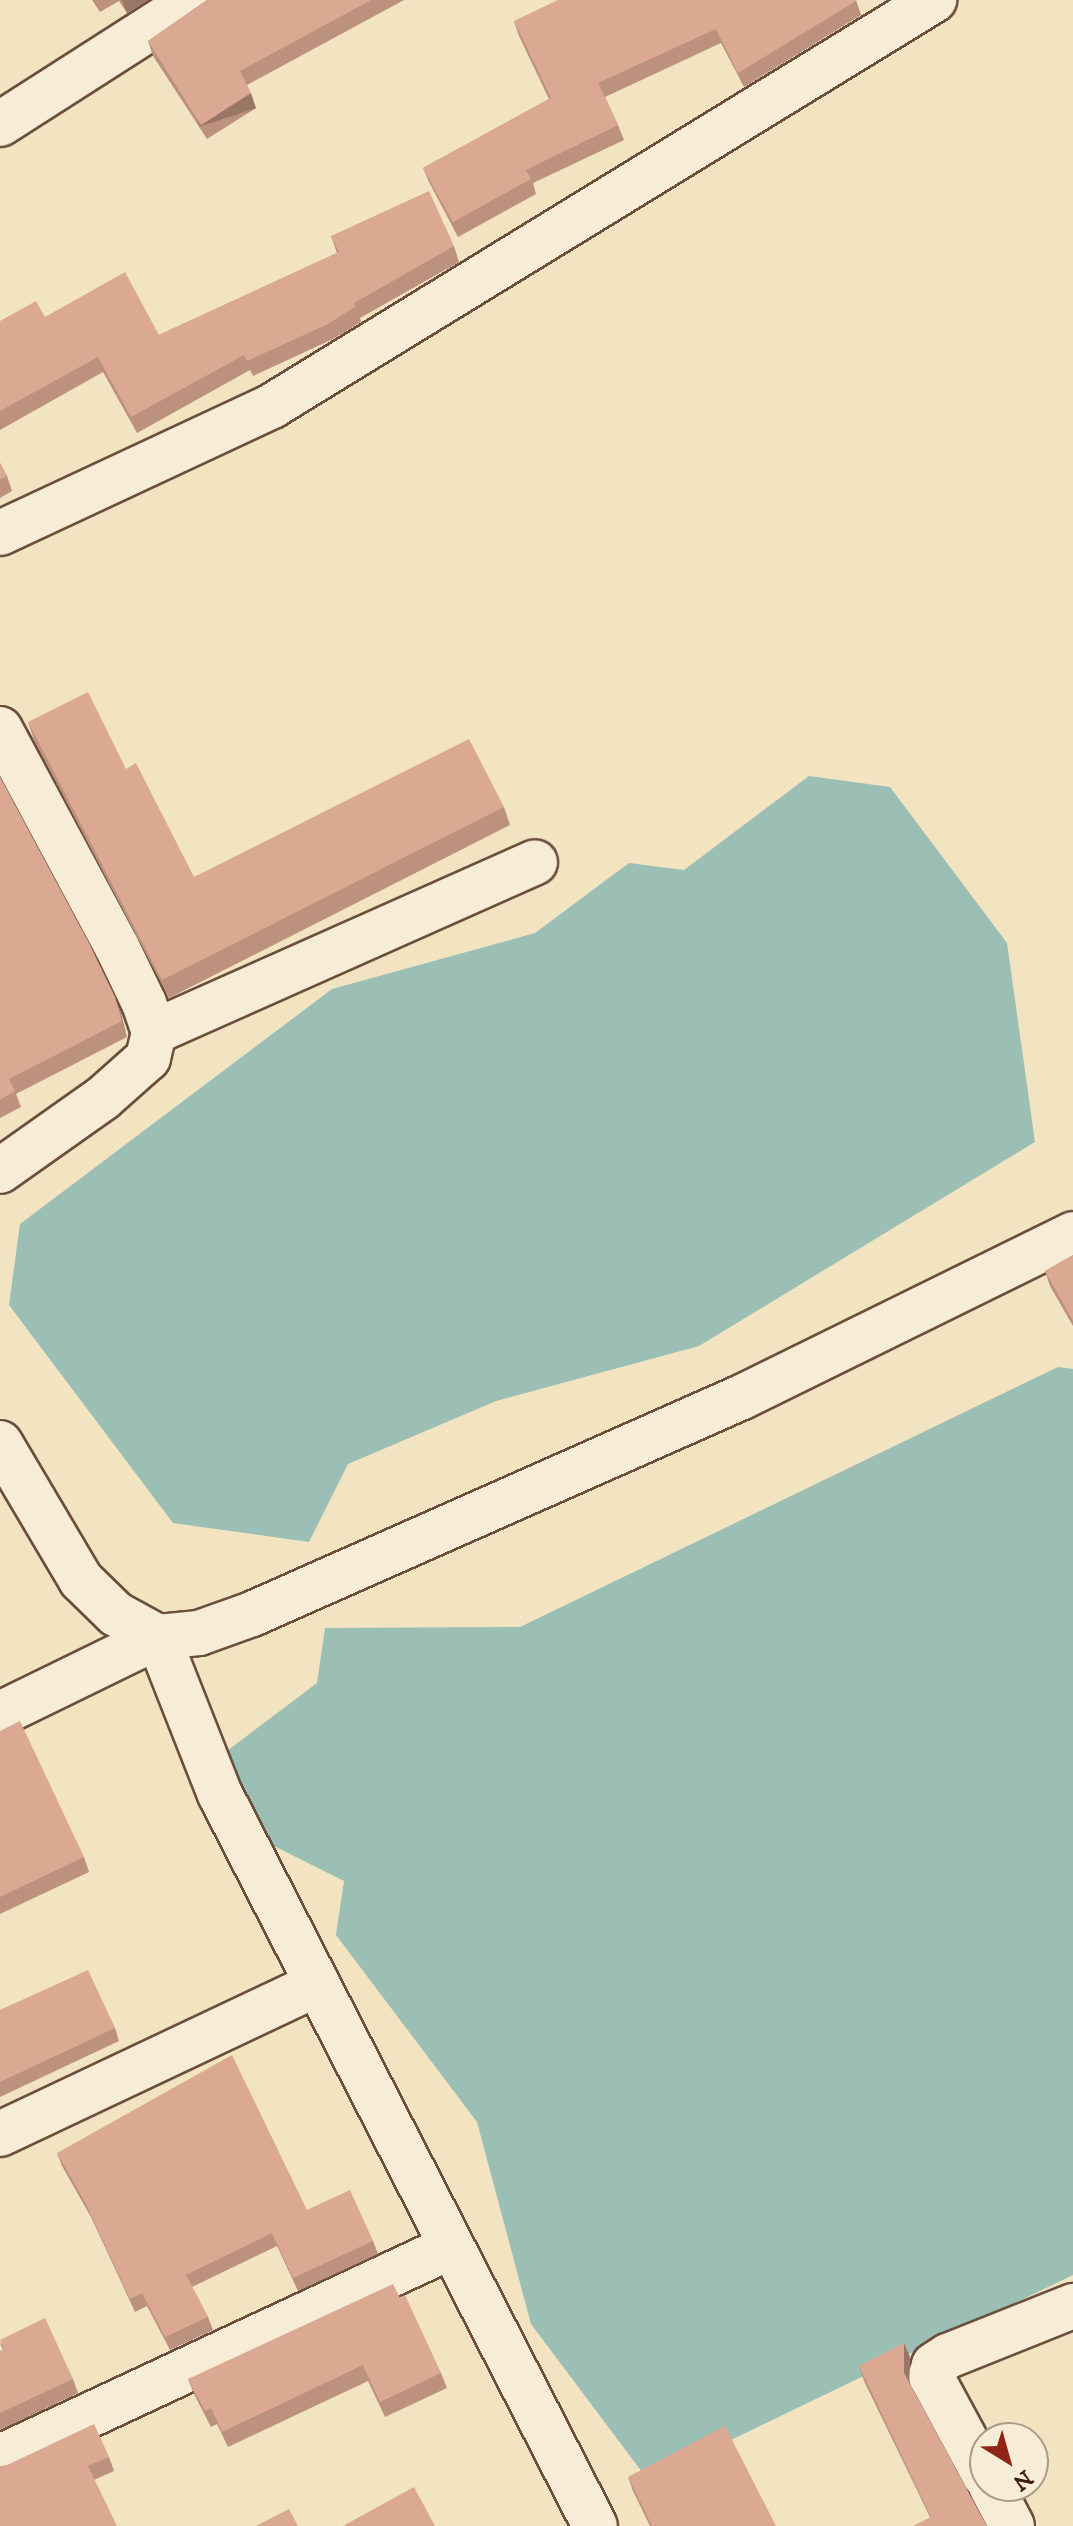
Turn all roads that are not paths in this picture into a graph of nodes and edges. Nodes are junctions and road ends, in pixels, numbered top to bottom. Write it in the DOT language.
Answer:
graph roads {
  1 [pos="194,0"];
  2 [pos="907,7"];
  3 [pos="0,124"];
  4 [pos="0,533"];
  5 [pos="0,729"];
  6 [pos="535,862"];
  7 [pos="154,1032"];
  8 [pos="0,1171"];
  9 [pos="1073,1234"];
  10 [pos="0,1443"];
  11 [pos="158,1637"];
  12 [pos="0,1714"];
  13 [pos="317,1984"];
  14 [pos="0,2134"];
  15 [pos="451,2247"];
  16 [pos="1073,2306"];
  17 [pos="969,2446"];
  18 [pos="0,2457"];
  19 [pos="999,2502"];
  20 [pos="595,2526"];
  21 [pos="1012,2526"];
  1 -- 3 [label="street"];
  2 -- 4 [label="street"];
  5 -- 7 [label="street"];
  6 -- 7 [label="street"];
  7 -- 8 [label="street"];
  9 -- 11 [label="street"];
  10 -- 11 [label="street"];
  11 -- 12 [label="street"];
  11 -- 13 [label="street"];
  13 -- 14 [label="street"];
  13 -- 15 [label="street"];
  15 -- 18 [label="street"];
  15 -- 20 [label="street"];
  16 -- 17 [label="street"];
  19 -- 21 [label="street"];
}
